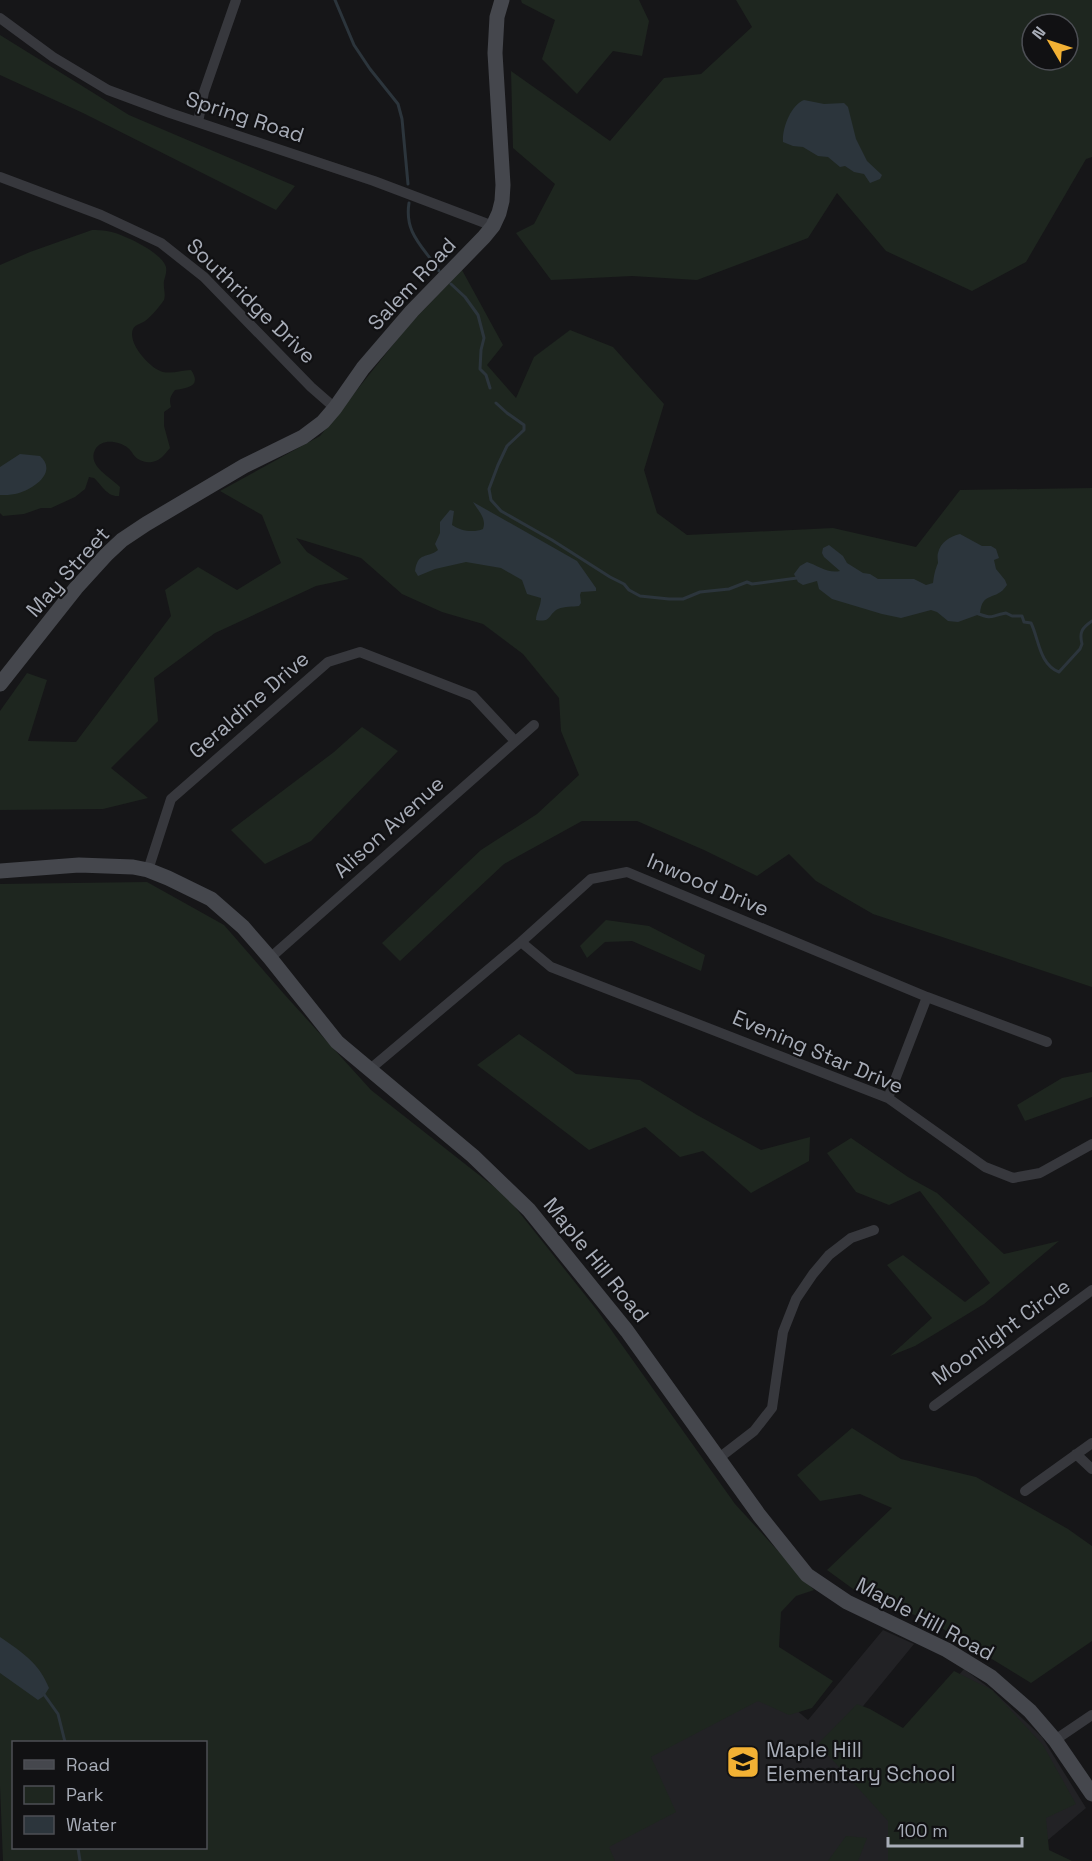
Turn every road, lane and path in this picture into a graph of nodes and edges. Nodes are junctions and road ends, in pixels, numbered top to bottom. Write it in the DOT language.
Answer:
graph roads {
  1 [pos="236,0"];
  2 [pos="502,0"];
  3 [pos="0,18"];
  4 [pos="198,122"];
  5 [pos="0,177"];
  6 [pos="493,226"];
  7 [pos="336,408"];
  8 [pos="181,503"];
  9 [pos="0,684"];
  10 [pos="534,725"];
  11 [pos="515,741"];
  12 [pos="148,870"];
  13 [pos="0,871"];
  14 [pos="521,942"];
  15 [pos="270,958"];
  16 [pos="927,997"];
  17 [pos="1047,1042"];
  18 [pos="369,1070"];
  19 [pos="888,1098"];
  20 [pos="1092,1144"];
  21 [pos="874,1230"];
  22 [pos="1092,1290"];
  23 [pos="934,1406"];
  24 [pos="1092,1443"];
  25 [pos="1076,1454"];
  26 [pos="719,1458"];
  27 [pos="1092,1469"];
  28 [pos="1025,1491"];
  29 [pos="1092,1714"];
  30 [pos="1055,1740"];
  31 [pos="1092,1794"];
  1 -- 4 [label="street"];
  2 -- 6 [label="street, Salem Road"];
  3 -- 4 [label="street, Spring Road"];
  4 -- 6 [label="street, Spring Road"];
  5 -- 7 [label="street, Southridge Drive"];
  6 -- 7 [label="street, Salem Road"];
  7 -- 8 [label="street, Salem Road"];
  8 -- 9 [label="street, May Street"];
  10 -- 11 [label="street, Alison Avenue"];
  11 -- 12 [label="street, Geraldine Drive"];
  11 -- 15 [label="street, Alison Avenue"];
  12 -- 13 [label="street, Maple Hill Road"];
  12 -- 15 [label="street, Maple Hill Road"];
  14 -- 16 [label="street, Inwood Drive"];
  14 -- 18 [label="street, Inwood Drive"];
  14 -- 19 [label="street, Evening Star Drive"];
  15 -- 18 [label="street, Maple Hill Road"];
  16 -- 17 [label="street, Inwood Drive"];
  16 -- 19 [label="street"];
  18 -- 26 [label="street, Maple Hill Road"];
  19 -- 20 [label="street, Evening Star Drive"];
  21 -- 26 [label="street"];
  22 -- 23 [label="street, Moonlight Circle"];
  24 -- 25 [label="street"];
  25 -- 27 [label="street"];
  25 -- 28 [label="street"];
  26 -- 30 [label="street, Maple Hill Road"];
  29 -- 30 [label="street"];
  30 -- 31 [label="street, Maple Hill Road"];
}
